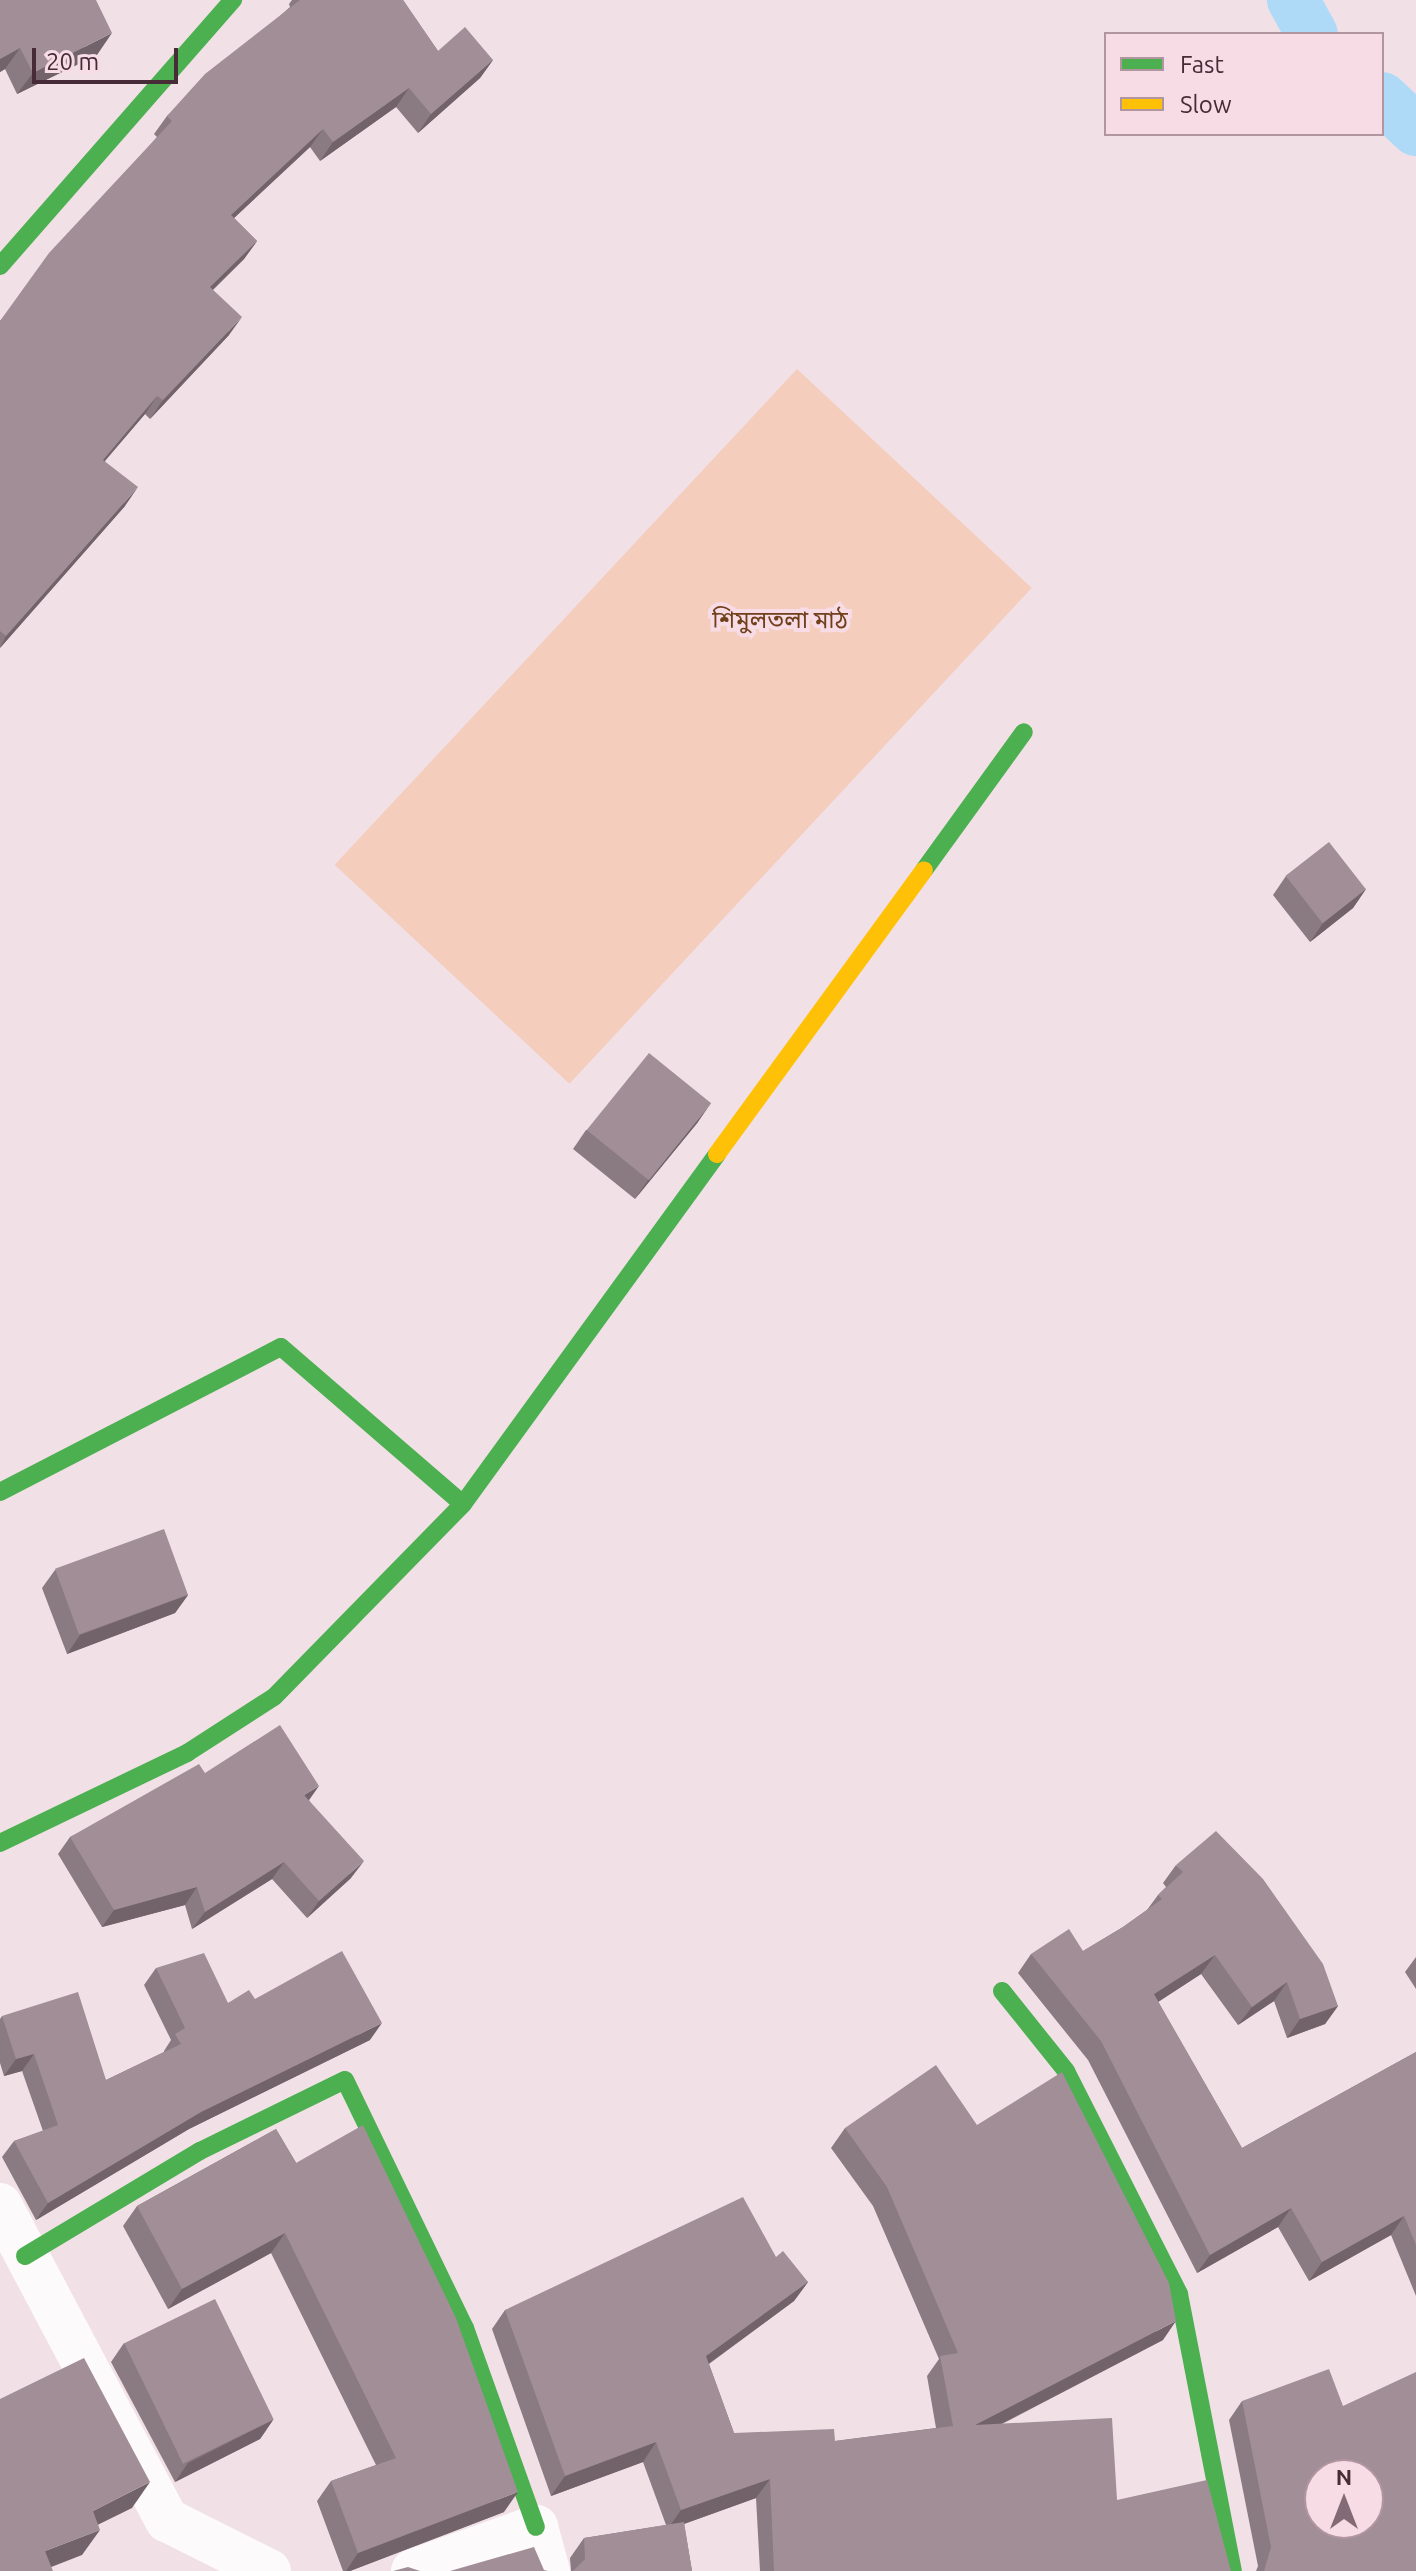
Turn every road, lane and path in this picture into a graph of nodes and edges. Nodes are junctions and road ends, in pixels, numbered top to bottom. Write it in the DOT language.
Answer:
graph roads {
  1 [pos="233,0"];
  2 [pos="0,266"];
  3 [pos="1024,732"];
  4 [pos="0,1492"];
  5 [pos="463,1504"];
  6 [pos="0,1843"];
  7 [pos="1002,1991"];
  8 [pos="0,2205"];
  9 [pos="25,2256"];
  10 [pos="536,2527"];
  11 [pos="269,2571"];
  12 [pos="413,2571"];
  13 [pos="548,2571"];
  14 [pos="1233,2571"];
  1 -- 2 [label="street"];
  3 -- 5 [label="street"];
  4 -- 5 [label="street"];
  5 -- 6 [label="street"];
  7 -- 14 [label="street"];
  8 -- 9 [label="street"];
  9 -- 10 [label="street"];
  9 -- 11 [label="street"];
  10 -- 12 [label="street"];
  10 -- 13 [label="street"];
}
